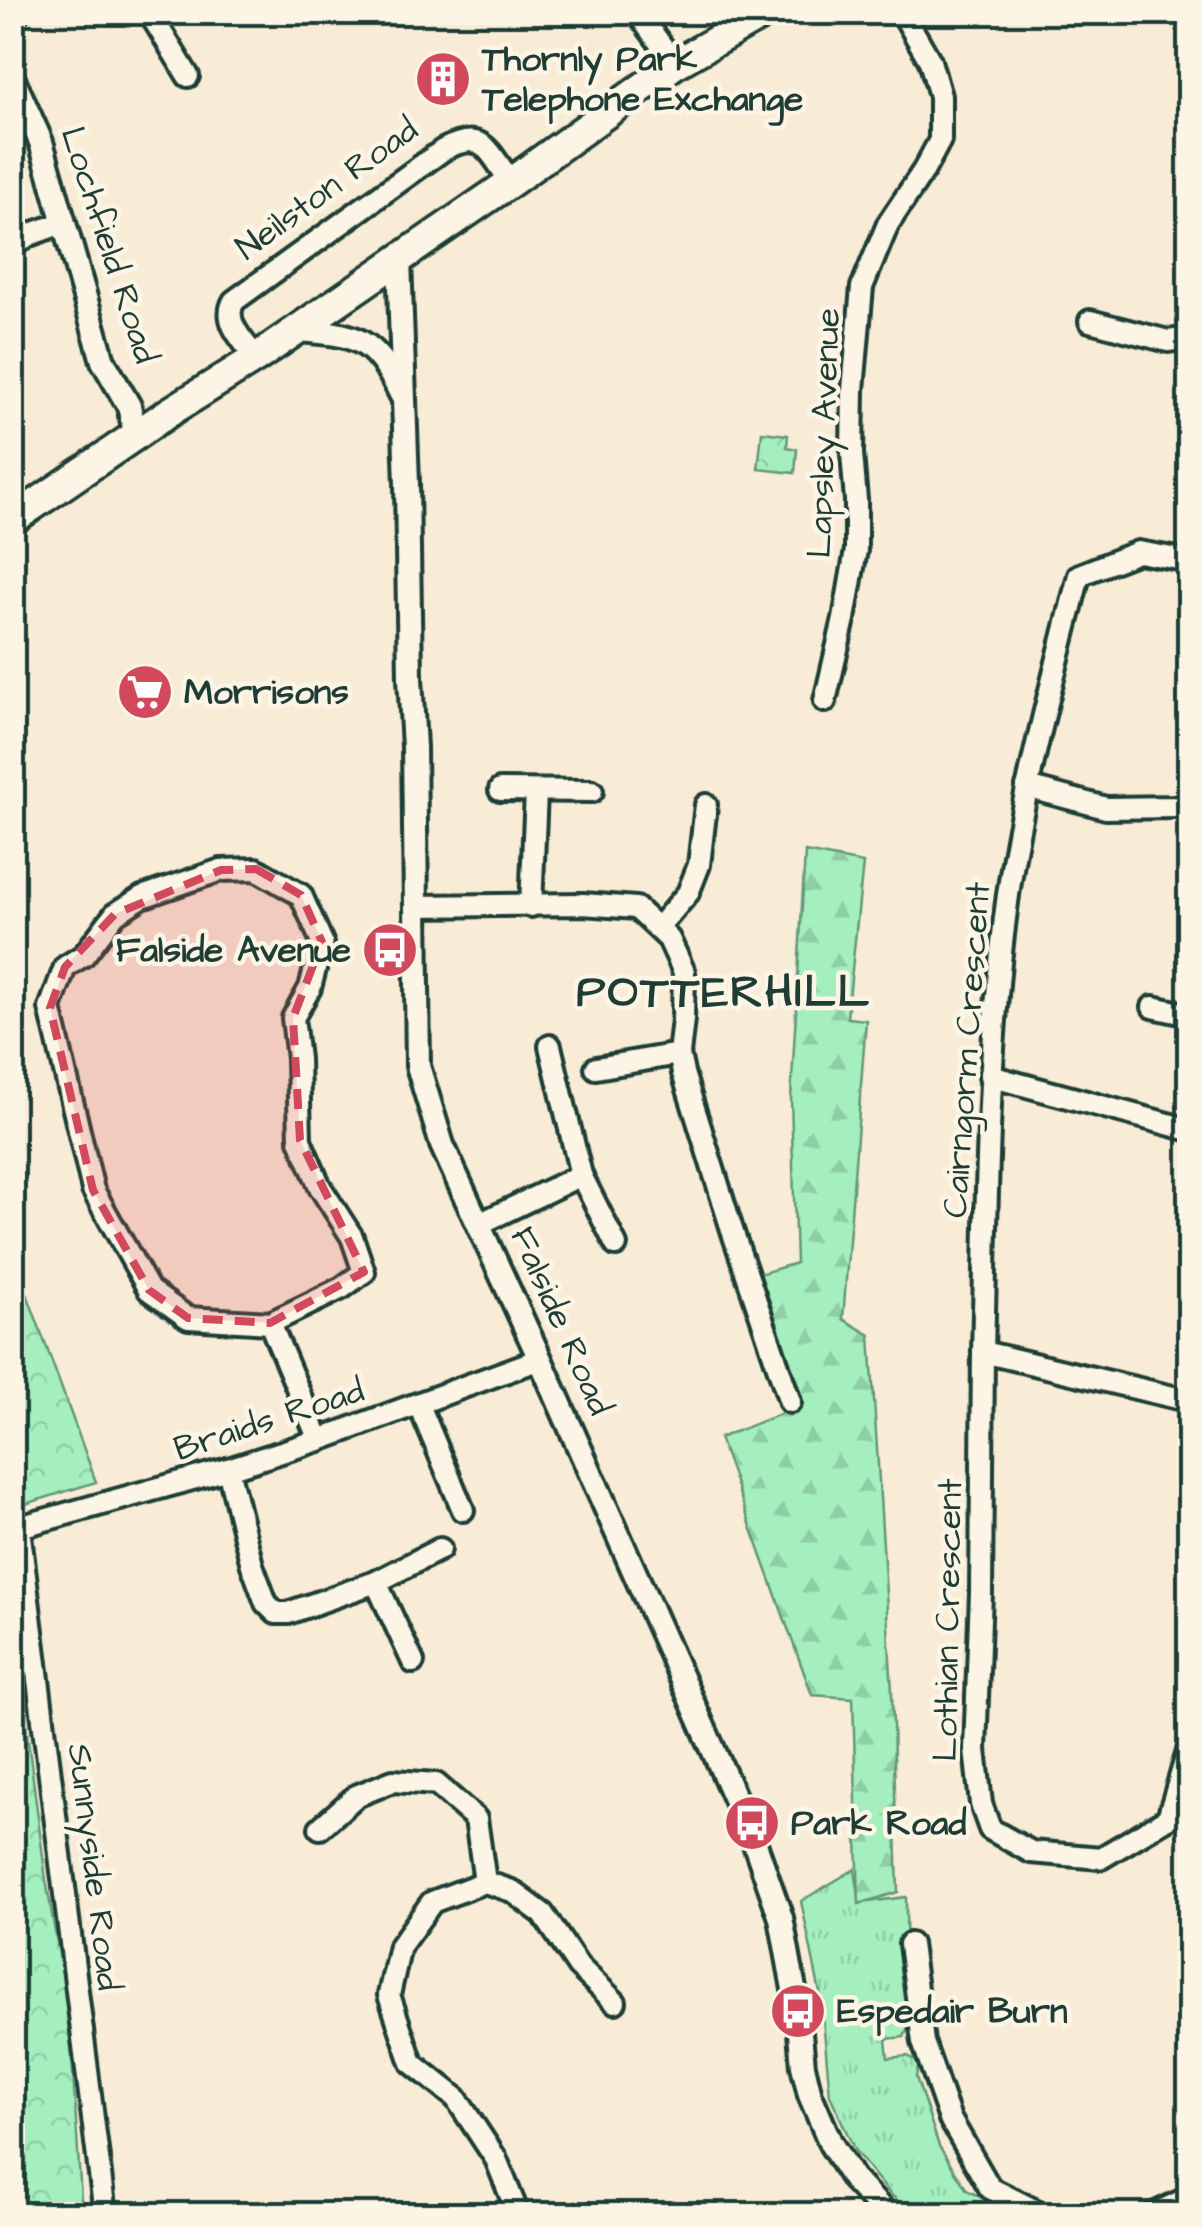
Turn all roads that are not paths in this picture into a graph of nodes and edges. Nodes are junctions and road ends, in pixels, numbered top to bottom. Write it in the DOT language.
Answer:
graph roads {
  1 [pos="149,12"];
  2 [pos="637,12"];
  3 [pos="767,12"];
  4 [pos="902,12"];
  5 [pos="675,64"];
  6 [pos="188,76"];
  7 [pos="12,77"];
  8 [pos="511,182"];
  9 [pos="62,223"];
  10 [pos="12,246"];
  11 [pos="399,260"];
  12 [pos="1090,321"];
  13 [pos="296,330"];
  14 [pos="1190,338"];
  15 [pos="256,358"];
  16 [pos="404,402"];
  17 [pos="136,436"];
  18 [pos="12,520"];
  19 [pos="1190,561"];
  20 [pos="826,702"];
  21 [pos="1027,787"];
  22 [pos="500,790"];
  23 [pos="536,792"];
  24 [pos="592,792"];
  25 [pos="1190,803"];
  26 [pos="706,806"];
  27 [pos="415,906"];
  28 [pos="531,906"];
  29 [pos="658,928"];
  30 [pos="1153,1008"];
  31 [pos="1190,1015"];
  32 [pos="550,1046"];
  33 [pos="679,1054"];
  34 [pos="596,1068"];
  35 [pos="990,1076"];
  36 [pos="1190,1130"];
  37 [pos="582,1175"];
  38 [pos="479,1224"];
  39 [pos="616,1245"];
  40 [pos="270,1323"];
  41 [pos="983,1352"];
  42 [pos="540,1359"];
  43 [pos="1190,1400"];
  44 [pos="790,1402"];
  45 [pos="419,1405"];
  46 [pos="319,1440"];
  47 [pos="228,1469"];
  48 [pos="464,1510"];
  49 [pos="16,1529"];
  50 [pos="440,1550"];
  51 [pos="376,1582"];
  52 [pos="413,1662"];
  53 [pos="1190,1745"];
  54 [pos="320,1828"];
  55 [pos="485,1882"];
  56 [pos="910,1944"];
  57 [pos="615,2002"];
  58 [pos="1190,2197"];
  59 [pos="104,2214"];
  60 [pos="518,2214"];
  61 [pos="886,2214"];
  62 [pos="1042,2214"];
  63 [pos="1154,2214"];
  1 -- 6 [label="street"];
  2 -- 5 [label="street"];
  3 -- 5 [label="main road"];
  4 -- 20 [label="street, Lapsley Avenue"];
  5 -- 8 [label="main road"];
  7 -- 9 [label="street, Lochfield Road"];
  8 -- 11 [label="main road"];
  8 -- 15 [label="street, Neilston Road"];
  9 -- 10 [label="street"];
  9 -- 17 [label="street, Lochfield Road"];
  11 -- 13 [label="main road"];
  11 -- 16 [label="street, Falside Road"];
  12 -- 14 [label="street"];
  13 -- 15 [label="main road"];
  13 -- 16 [label="street, Falside Road"];
  15 -- 17 [label="main road"];
  16 -- 27 [label="street, Falside Road"];
  17 -- 18 [label="main road"];
  19 -- 21 [label="street, Cairngorm Crescent"];
  21 -- 25 [label="street"];
  21 -- 35 [label="street, Cairngorm Crescent"];
  22 -- 23 [label="street"];
  23 -- 24 [label="street"];
  23 -- 28 [label="street"];
  26 -- 29 [label="street"];
  27 -- 28 [label="street"];
  27 -- 38 [label="street, Falside Road"];
  28 -- 29 [label="street"];
  29 -- 33 [label="street"];
  30 -- 31 [label="street"];
  32 -- 37 [label="street"];
  33 -- 34 [label="street"];
  33 -- 44 [label="street"];
  35 -- 36 [label="street"];
  35 -- 41 [label="street, Cairngorm Crescent"];
  37 -- 38 [label="street"];
  37 -- 39 [label="street"];
  38 -- 42 [label="street, Falside Road"];
  40 -- 40 [label="street"];
  40 -- 46 [label="street"];
  41 -- 43 [label="street"];
  41 -- 53 [label="street, Lothian Crescent"];
  42 -- 45 [label="street, Braids Road"];
  42 -- 61 [label="street, Falside Road"];
  45 -- 46 [label="street, Braids Road"];
  45 -- 48 [label="street"];
  46 -- 47 [label="street, Braids Road"];
  47 -- 49 [label="street, Braids Road"];
  47 -- 51 [label="street"];
  49 -- 59 [label="street, Sunnyside Road"];
  50 -- 51 [label="street"];
  51 -- 52 [label="street"];
  54 -- 55 [label="street"];
  55 -- 57 [label="street"];
  55 -- 60 [label="street"];
  56 -- 62 [label="street"];
  58 -- 63 [label="street"];
}
